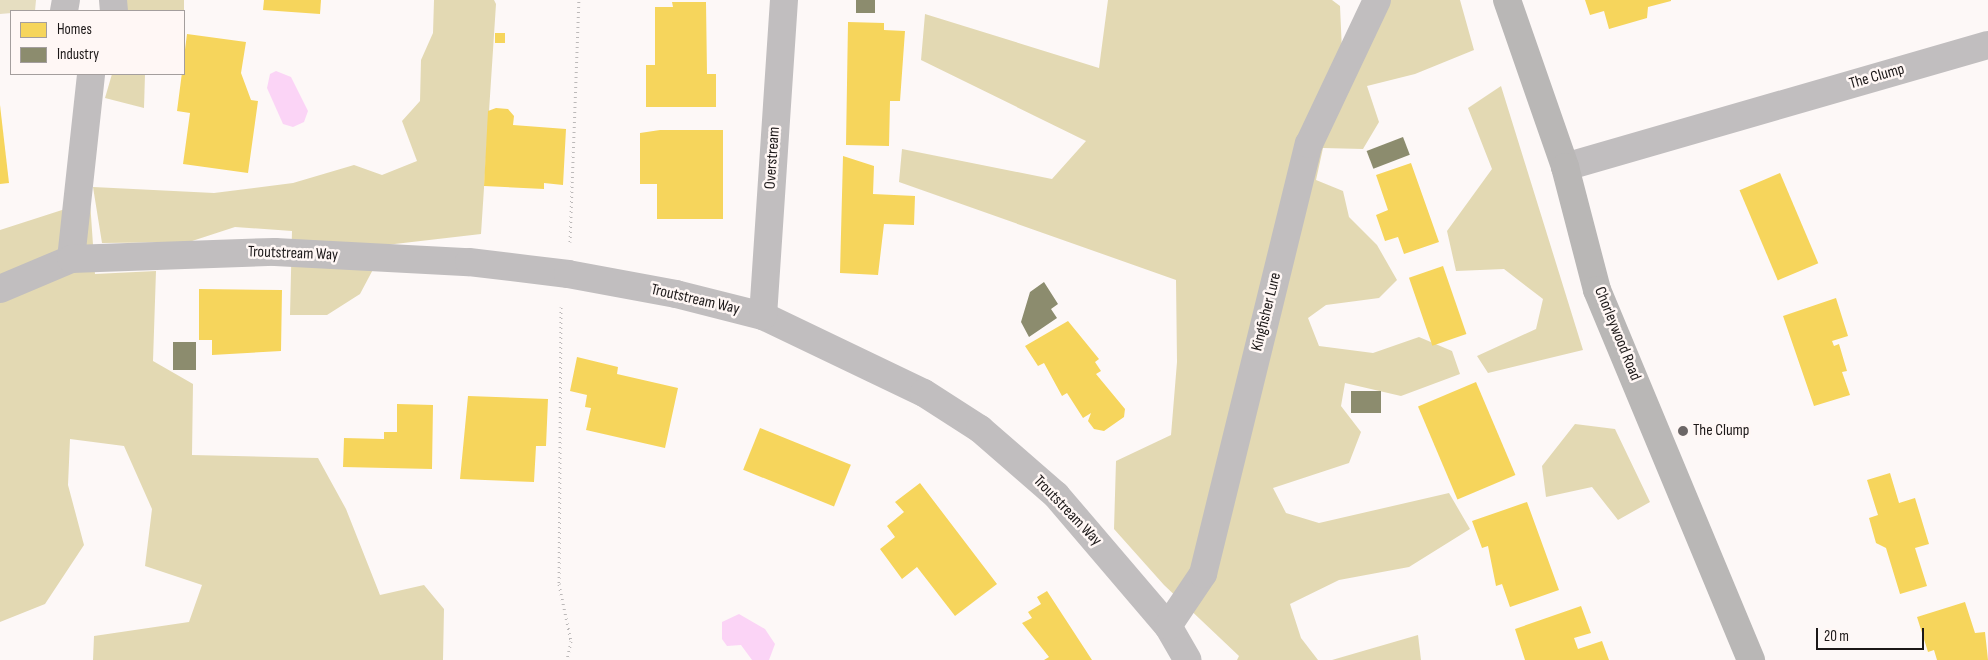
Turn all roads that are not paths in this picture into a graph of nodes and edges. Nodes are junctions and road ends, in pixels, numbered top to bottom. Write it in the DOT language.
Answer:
graph roads {
  1 [pos="784,0"];
  2 [pos="1377,0"];
  3 [pos="1507,0"];
  4 [pos="1988,45"];
  5 [pos="91,75"];
  6 [pos="1564,166"];
  7 [pos="71,259"];
  8 [pos="0,290"];
  9 [pos="763,316"];
  10 [pos="1168,626"];
  11 [pos="1188,660"];
  12 [pos="1751,660"];
  1 -- 9 [label="street, Overstream"];
  2 -- 10 [label="street, Kingfisher Lure"];
  3 -- 6 [label="main road, Chorleywood Road"];
  4 -- 6 [label="street, The Clump"];
  5 -- 7 [label="street"];
  6 -- 12 [label="main road, Chorleywood Road"];
  7 -- 8 [label="street, Troutstream Way"];
  7 -- 9 [label="street, Troutstream Way"];
  9 -- 10 [label="street, Troutstream Way"];
  10 -- 11 [label="street, Troutstream Way"];
}
